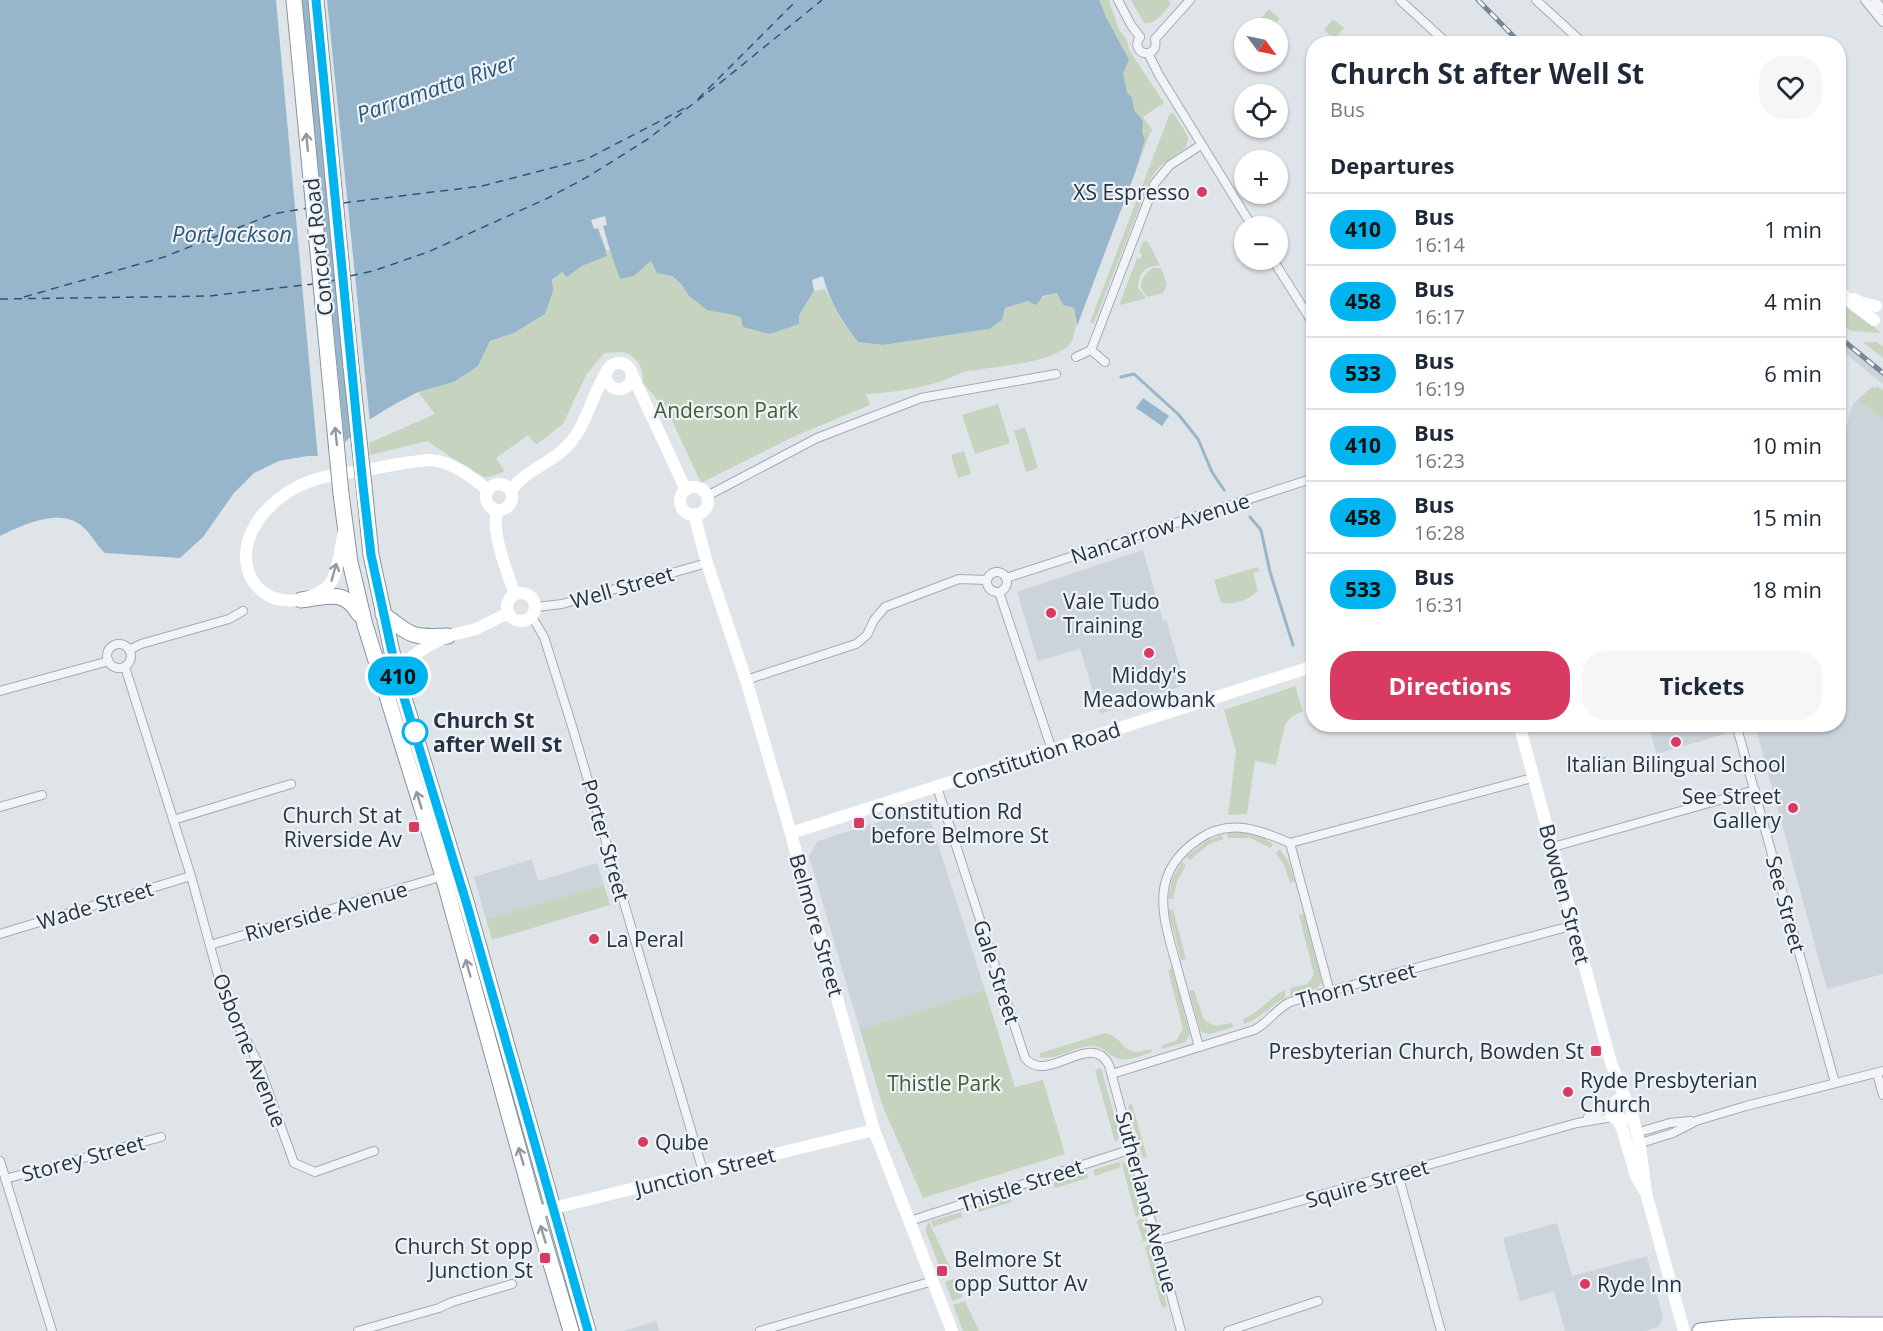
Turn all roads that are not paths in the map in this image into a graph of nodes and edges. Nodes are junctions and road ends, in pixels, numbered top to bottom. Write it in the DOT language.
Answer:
graph roads {
  1 [pos="294,0"];
  2 [pos="316,0"];
  3 [pos="1118,0"];
  4 [pos="1190,0"];
  5 [pos="1400,0"];
  6 [pos="1536,0"];
  7 [pos="1865,0"];
  8 [pos="1875,0"];
  9 [pos="1883,10"];
  10 [pos="1883,22"];
  11 [pos="1140,36"];
  12 [pos="1439,36"];
  13 [pos="1575,36"];
  14 [pos="1155,39"];
  15 [pos="1148,53"];
  16 [pos="1201,145"];
  17 [pos="1246,216"];
  18 [pos="1279,270"];
  19 [pos="1846,294"];
  20 [pos="1846,297"];
  21 [pos="1880,304"];
  22 [pos="1306,312"];
  23 [pos="1878,324"];
  24 [pos="1092,351"];
  25 [pos="1076,357"];
  26 [pos="1105,363"];
  27 [pos="608,370"];
  28 [pos="631,372"];
  29 [pos="1056,374"];
  30 [pos="620,388"];
  31 [pos="592,404"];
  32 [pos="646,404"];
  33 [pos="1306,481"];
  34 [pos="487,490"];
  35 [pos="511,490"];
  36 [pos="686,490"];
  37 [pos="707,496"];
  38 [pos="497,510"];
  39 [pos="694,514"];
  40 [pos="345,527"];
  41 [pos="707,563"];
  42 [pos="1006,578"];
  43 [pos="987,580"];
  44 [pos="999,592"];
  45 [pos="515,594"];
  46 [pos="301,600"];
  47 [pos="243,611"];
  48 [pos="534,612"];
  49 [pos="508,613"];
  50 [pos="383,615"];
  51 [pos="365,625"];
  52 [pos="448,636"];
  53 [pos="129,650"];
  54 [pos="109,661"];
  55 [pos="124,667"];
  56 [pos="1306,669"];
  57 [pos="397,675"];
  58 [pos="746,680"];
  59 [pos="0,691"];
  60 [pos="1521,732"];
  61 [pos="1738,732"];
  62 [pos="1052,750"];
  63 [pos="1532,778"];
  64 [pos="291,784"];
  65 [pos="937,787"];
  66 [pos="1755,790"];
  67 [pos="42,795"];
  68 [pos="0,807"];
  69 [pos="173,820"];
  70 [pos="791,832"];
  71 [pos="1290,843"];
  72 [pos="1553,847"];
  73 [pos="191,876"];
  74 [pos="443,876"];
  75 [pos="1574,925"];
  76 [pos="0,934"];
  77 [pos="210,945"];
  78 [pos="1330,992"];
  79 [pos="1199,1047"];
  80 [pos="1880,1072"];
  81 [pos="1112,1074"];
  82 [pos="1834,1083"];
  83 [pos="1883,1095"];
  84 [pos="1617,1109"];
  85 [pos="1696,1121"];
  86 [pos="874,1130"];
  87 [pos="1636,1133"];
  88 [pos="161,1137"];
  89 [pos="1640,1146"];
  90 [pos="1132,1149"];
  91 [pos="374,1151"];
  92 [pos="0,1161"];
  93 [pos="703,1171"];
  94 [pos="1398,1174"];
  95 [pos="5,1179"];
  96 [pos="1644,1189"];
  97 [pos="553,1208"];
  98 [pos="537,1212"];
  99 [pos="910,1221"];
  100 [pos="1157,1241"];
  101 [pos="933,1281"];
  102 [pos="512,1284"];
  103 [pos="1318,1301"];
  104 [pos="1883,1325"];
  105 [pos="52,1331"];
  106 [pos="358,1331"];
  107 [pos="571,1331"];
  108 [pos="588,1331"];
  109 [pos="760,1331"];
  110 [pos="951,1331"];
  111 [pos="1181,1331"];
  112 [pos="1228,1331"];
  113 [pos="1441,1331"];
  114 [pos="1684,1331"];
  115 [pos="1700,1331"];
  40 -- 1 [label="highway, Concord Road, one-way, bridge"];
  2 -- 50 [label="highway, Concord Road, bridge"];
  3 -- 11 [label="street"];
  4 -- 14 [label="street"];
  5 -- 12 [label="street"];
  6 -- 13 [label="street"];
  7 -- 10 [label="street"];
  8 -- 9 [label="street"];
  11 -- 14 [label="street"];
  11 -- 15 [label="street"];
  14 -- 15 [label="street"];
  15 -- 16 [label="street"];
  16 -- 17 [label="street"];
  16 -- 24 [label="street"];
  18 -- 22 [label="street"];
  19 -- 21 [label="main road"];
  20 -- 23 [label="main road"];
  21 -- 23 [label="main road"];
  24 -- 25 [label="street"];
  24 -- 26 [label="street"];
  27 -- 28 [label="main road"];
  27 -- 30 [label="main road"];
  27 -- 31 [label="main road"];
  28 -- 30 [label="main road"];
  28 -- 32 [label="main road"];
  29 -- 37 [label="street"];
  30 -- 31 [label="main road"];
  30 -- 32 [label="main road"];
  31 -- 35 [label="main road"];
  32 -- 36 [label="main road"];
  33 -- 42 [label="street, Nancarrow Avenue"];
  34 -- 35 [label="main road"];
  34 -- 38 [label="main road"];
  34 -- 46 [label="main road"];
  35 -- 38 [label="main road"];
  36 -- 37 [label="main road"];
  36 -- 39 [label="main road"];
  37 -- 39 [label="main road"];
  38 -- 45 [label="main road"];
  39 -- 41 [label="main road, Belmore Street"];
  46 -- 40 [label="main road, one-way"];
  40 -- 51 [label="highway, Concord Road"];
  41 -- 48 [label="street, Well Street"];
  41 -- 58 [label="main road, Belmore Street"];
  42 -- 43 [label="street"];
  42 -- 44 [label="street"];
  43 -- 44 [label="street"];
  43 -- 58 [label="street"];
  44 -- 62 [label="street"];
  45 -- 48 [label="main road"];
  45 -- 49 [label="main road"];
  46 -- 51 [label="highway"];
  47 -- 53 [label="street"];
  48 -- 49 [label="main road"];
  48 -- 93 [label="street, Porter Street"];
  49 -- 52 [label="main road"];
  50 -- 52 [label="highway"];
  50 -- 57 [label="highway, Concord Road"];
  74 -- 51 [label="highway, one-way"];
  52 -- 57 [label="main road"];
  53 -- 54 [label="street"];
  53 -- 55 [label="street"];
  54 -- 55 [label="street"];
  54 -- 59 [label="street"];
  55 -- 69 [label="street, Osborne Avenue"];
  56 -- 62 [label="main road, Constitution Road"];
  57 -- 97 [label="highway, Concord Road"];
  58 -- 70 [label="main road, Belmore Street"];
  60 -- 63 [label="main road, Bowden Street"];
  61 -- 66 [label="street, See Street"];
  62 -- 65 [label="main road, Constitution Road"];
  63 -- 71 [label="street"];
  63 -- 72 [label="main road, Bowden Street"];
  64 -- 69 [label="street"];
  65 -- 70 [label="main road, Constitution Road"];
  65 -- 81 [label="street, Gale Street"];
  66 -- 72 [label="street"];
  66 -- 82 [label="street, See Street"];
  67 -- 68 [label="street"];
  69 -- 73 [label="street, Osborne Avenue"];
  70 -- 86 [label="main road, Belmore Street"];
  71 -- 78 [label="street"];
  71 -- 79 [label="street"];
  72 -- 75 [label="main road, Bowden Street"];
  73 -- 76 [label="street, Wade Street"];
  73 -- 77 [label="street, Osborne Avenue"];
  74 -- 77 [label="street, Riverside Avenue"];
  98 -- 74 [label="highway, one-way"];
  75 -- 78 [label="street, Thorn Street"];
  75 -- 84 [label="main road, Bowden Street"];
  77 -- 91 [label="street, Osborne Avenue"];
  78 -- 79 [label="street, Thorn Street"];
  79 -- 81 [label="street, Thorn Street"];
  80 -- 82 [label="street"];
  80 -- 83 [label="street"];
  81 -- 90 [label="street, Sutherland Avenue"];
  82 -- 85 [label="street"];
  84 -- 87 [label="main road, Bowden Street"];
  84 -- 94 [label="street, Squire Street"];
  84 -- 96 [label="main road, Bowden Street"];
  85 -- 87 [label="street"];
  85 -- 89 [label="street"];
  86 -- 93 [label="main road, Junction Street"];
  86 -- 99 [label="main road, Belmore Street"];
  87 -- 89 [label="main road, Bowden Street"];
  87 -- 96 [label="main road"];
  88 -- 95 [label="street, Storey Street"];
  89 -- 96 [label="main road, Bowden Street"];
  90 -- 99 [label="street, Thistle Street"];
  90 -- 100 [label="street, Sutherland Avenue"];
  92 -- 95 [label="street"];
  93 -- 97 [label="main road, Junction Street"];
  94 -- 100 [label="street, Squire Street"];
  94 -- 113 [label="street"];
  95 -- 105 [label="street"];
  96 -- 114 [label="main road, Bowden Street"];
  97 -- 98 [label="main road, Junction Street"];
  97 -- 108 [label="highway, Concord Road"];
  107 -- 98 [label="highway, one-way"];
  99 -- 101 [label="main road, Belmore Street"];
  100 -- 111 [label="street, Sutherland Avenue"];
  101 -- 109 [label="street"];
  101 -- 110 [label="main road, Belmore Street"];
  102 -- 106 [label="street"];
  103 -- 112 [label="street"];
  104 -- 115 [label="highway"];
}
